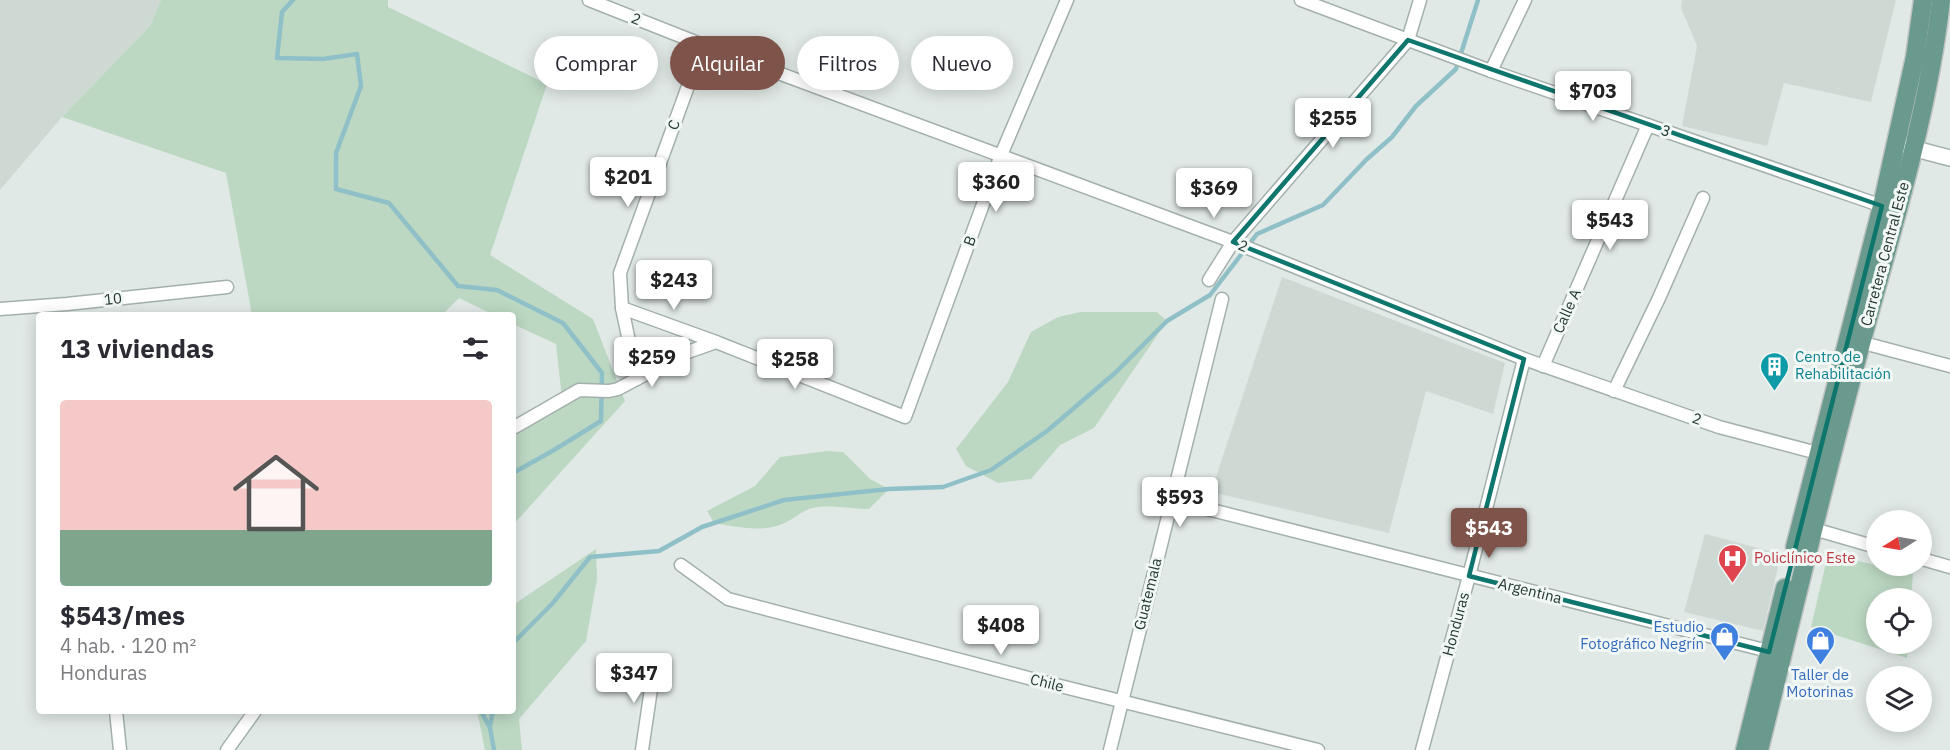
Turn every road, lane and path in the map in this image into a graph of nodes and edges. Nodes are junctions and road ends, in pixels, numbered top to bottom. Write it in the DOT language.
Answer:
graph roads {
  1 [pos="589,0"];
  2 [pos="1067,0"];
  3 [pos="1301,0"];
  4 [pos="1420,0"];
  5 [pos="1525,0"];
  6 [pos="1923,0"];
  7 [pos="1941,0"];
  8 [pos="680,36"];
  9 [pos="1408,40"];
  10 [pos="1491,71"];
  11 [pos="785,75"];
  12 [pos="687,90"];
  13 [pos="1648,125"];
  14 [pos="1904,146"];
  15 [pos="1001,155"];
  16 [pos="1950,158"];
  17 [pos="1703,198"];
  18 [pos="1890,208"];
  19 [pos="1233,242"];
  20 [pos="1209,280"];
  21 [pos="226,287"];
  22 [pos="1222,299"];
  23 [pos="622,308"];
  24 [pos="0,309"];
  25 [pos="68,310"];
  26 [pos="1855,341"];
  27 [pos="716,342"];
  28 [pos="1524,359"];
  29 [pos="1543,366"];
  30 [pos="1950,366"];
  31 [pos="637,379"];
  32 [pos="1614,391"];
  33 [pos="516,426"];
  34 [pos="1825,455"];
  35 [pos="1172,500"];
  36 [pos="1807,527"];
  37 [pos="1866,544"];
  38 [pos="1932,562"];
  39 [pos="681,565"];
  40 [pos="1950,567"];
  41 [pos="1469,576"];
  42 [pos="1776,653"];
  43 [pos="655,662"];
  44 [pos="1121,702"];
  45 [pos="116,714"];
  46 [pos="253,714"];
  47 [pos="120,750"];
  48 [pos="228,750"];
  49 [pos="642,750"];
  50 [pos="1110,750"];
  51 [pos="1318,750"];
  52 [pos="1422,750"];
  53 [pos="1745,750"];
  54 [pos="1759,750"];
  1 -- 8 [label="street, 2"];
  2 -- 15 [label="street, B"];
  3 -- 9 [label="street, 3"];
  4 -- 9 [label="street"];
  5 -- 10 [label="street"];
  6 -- 14 [label="main road, Carretera Central Este"];
  7 -- 14 [label="main road, Carretera Central Este"];
  9 -- 10 [label="street, 3"];
  9 -- 19 [label="street"];
  10 -- 13 [label="street, 3"];
  11 -- 15 [label="street, 2"];
  12 -- 23 [label="street, C"];
  13 -- 18 [label="street, 3"];
  13 -- 29 [label="street, Calle A"];
  14 -- 16 [label="street"];
  14 -- 18 [label="main road, Carretera Central Este"];
  15 -- 19 [label="street, 2"];
  15 -- 27 [label="street, B"];
  17 -- 32 [label="street"];
  18 -- 26 [label="main road, Carretera Central Este"];
  19 -- 20 [label="street"];
  19 -- 28 [label="street, 2"];
  21 -- 25 [label="street, 10"];
  22 -- 35 [label="street, Guatemala"];
  23 -- 27 [label="street"];
  23 -- 31 [label="street, C"];
  24 -- 25 [label="street, 10"];
  26 -- 30 [label="street"];
  26 -- 34 [label="main road, Carretera Central Este"];
  27 -- 31 [label="street"];
  28 -- 29 [label="street, 2"];
  28 -- 41 [label="street, Honduras"];
  29 -- 32 [label="street, 2"];
  31 -- 33 [label="street"];
  32 -- 34 [label="street, 2"];
  34 -- 36 [label="main road, Carretera Central Este"];
  35 -- 41 [label="street, Argentina"];
  35 -- 44 [label="street, Guatemala"];
  36 -- 37 [label="street"];
  36 -- 42 [label="main road, Carretera Central Este"];
  38 -- 40 [label="street"];
  39 -- 44 [label="street, Chile"];
  41 -- 42 [label="street, Argentina"];
  41 -- 52 [label="street, Honduras"];
  42 -- 53 [label="main road, Carretera Central Este"];
  42 -- 54 [label="main road, Carretera Central Este"];
  43 -- 49 [label="street"];
  44 -- 50 [label="street, Guatemala"];
  44 -- 51 [label="street, Chile"];
  45 -- 47 [label="street"];
  46 -- 48 [label="street"];
}
